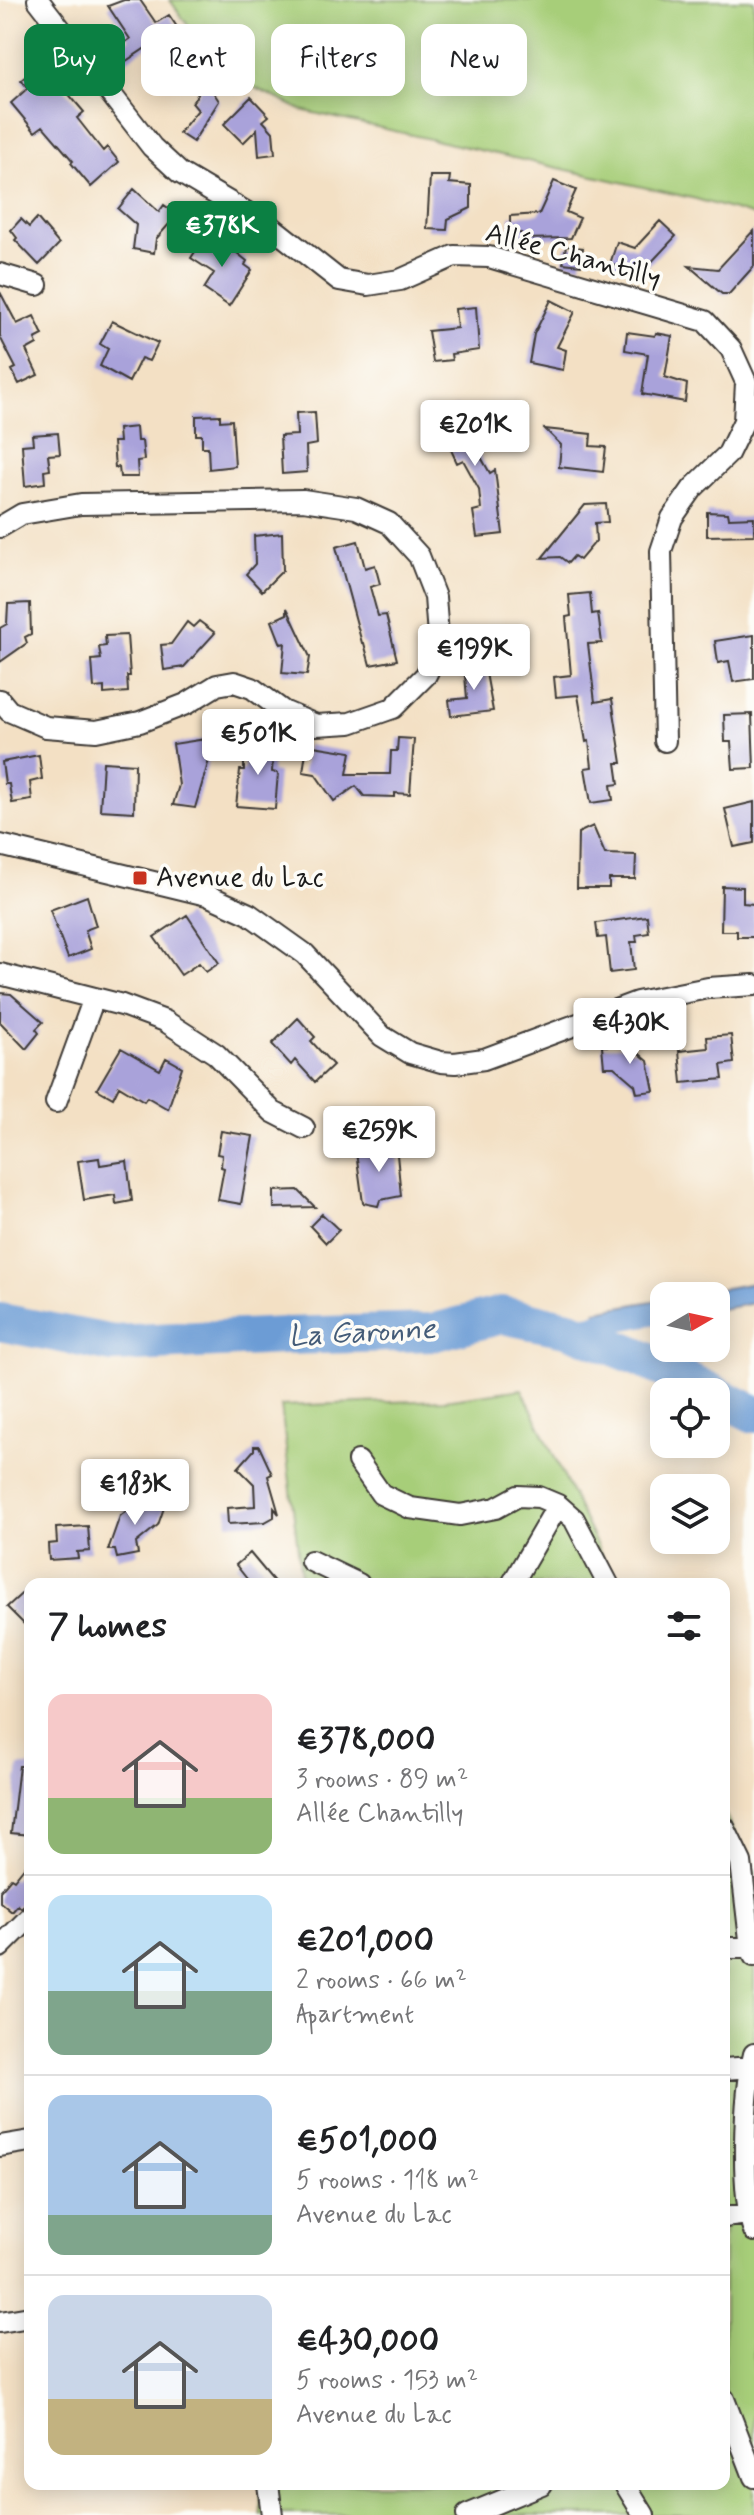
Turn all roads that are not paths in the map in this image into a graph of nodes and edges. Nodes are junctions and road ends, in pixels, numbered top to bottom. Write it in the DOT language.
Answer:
graph roads {
  1 [pos="38,0"];
  2 [pos="0,274"];
  3 [pos="37,285"];
  4 [pos="0,527"];
  5 [pos="0,700"];
  6 [pos="665,741"];
  7 [pos="0,845"];
  8 [pos="0,974"];
  9 [pos="754,985"];
  10 [pos="94,998"];
  11 [pos="56,1102"];
  12 [pos="304,1128"];
  13 [pos="358,1461"];
  14 [pos="558,1505"];
  15 [pos="311,1561"];
  16 [pos="346,1578"];
  17 [pos="515,1578"];
  18 [pos="605,1578"];
  19 [pos="730,1839"];
  20 [pos="24,1923"];
  21 [pos="0,1947"];
  22 [pos="730,1949"];
  23 [pos="752,1952"];
  24 [pos="752,2061"];
  25 [pos="730,2067"];
  26 [pos="24,2142"];
  27 [pos="0,2146"];
  28 [pos="730,2218"];
  29 [pos="751,2222"];
  30 [pos="24,2318"];
  31 [pos="0,2322"];
  32 [pos="730,2415"];
  33 [pos="754,2477"];
  34 [pos="269,2490"];
  35 [pos="527,2490"];
  36 [pos="629,2490"];
  37 [pos="272,2515"];
  38 [pos="467,2515"];
  39 [pos="644,2515"];
  1 -- 6 [label="street, Allée Chantilly"];
  2 -- 3 [label="street"];
  4 -- 5 [label="street"];
  7 -- 9 [label="street"];
  8 -- 10 [label="street"];
  10 -- 11 [label="street"];
  10 -- 12 [label="street"];
  13 -- 14 [label="street"];
  14 -- 17 [label="street"];
  14 -- 18 [label="street"];
  15 -- 16 [label="street"];
  19 -- 23 [label="street"];
  20 -- 21 [label="street"];
  22 -- 23 [label="street"];
  24 -- 25 [label="street"];
  24 -- 29 [label="street"];
  26 -- 27 [label="street"];
  28 -- 29 [label="street"];
  30 -- 31 [label="street"];
  32 -- 33 [label="street"];
  34 -- 37 [label="street"];
  35 -- 38 [label="street"];
  36 -- 39 [label="street"];
}
